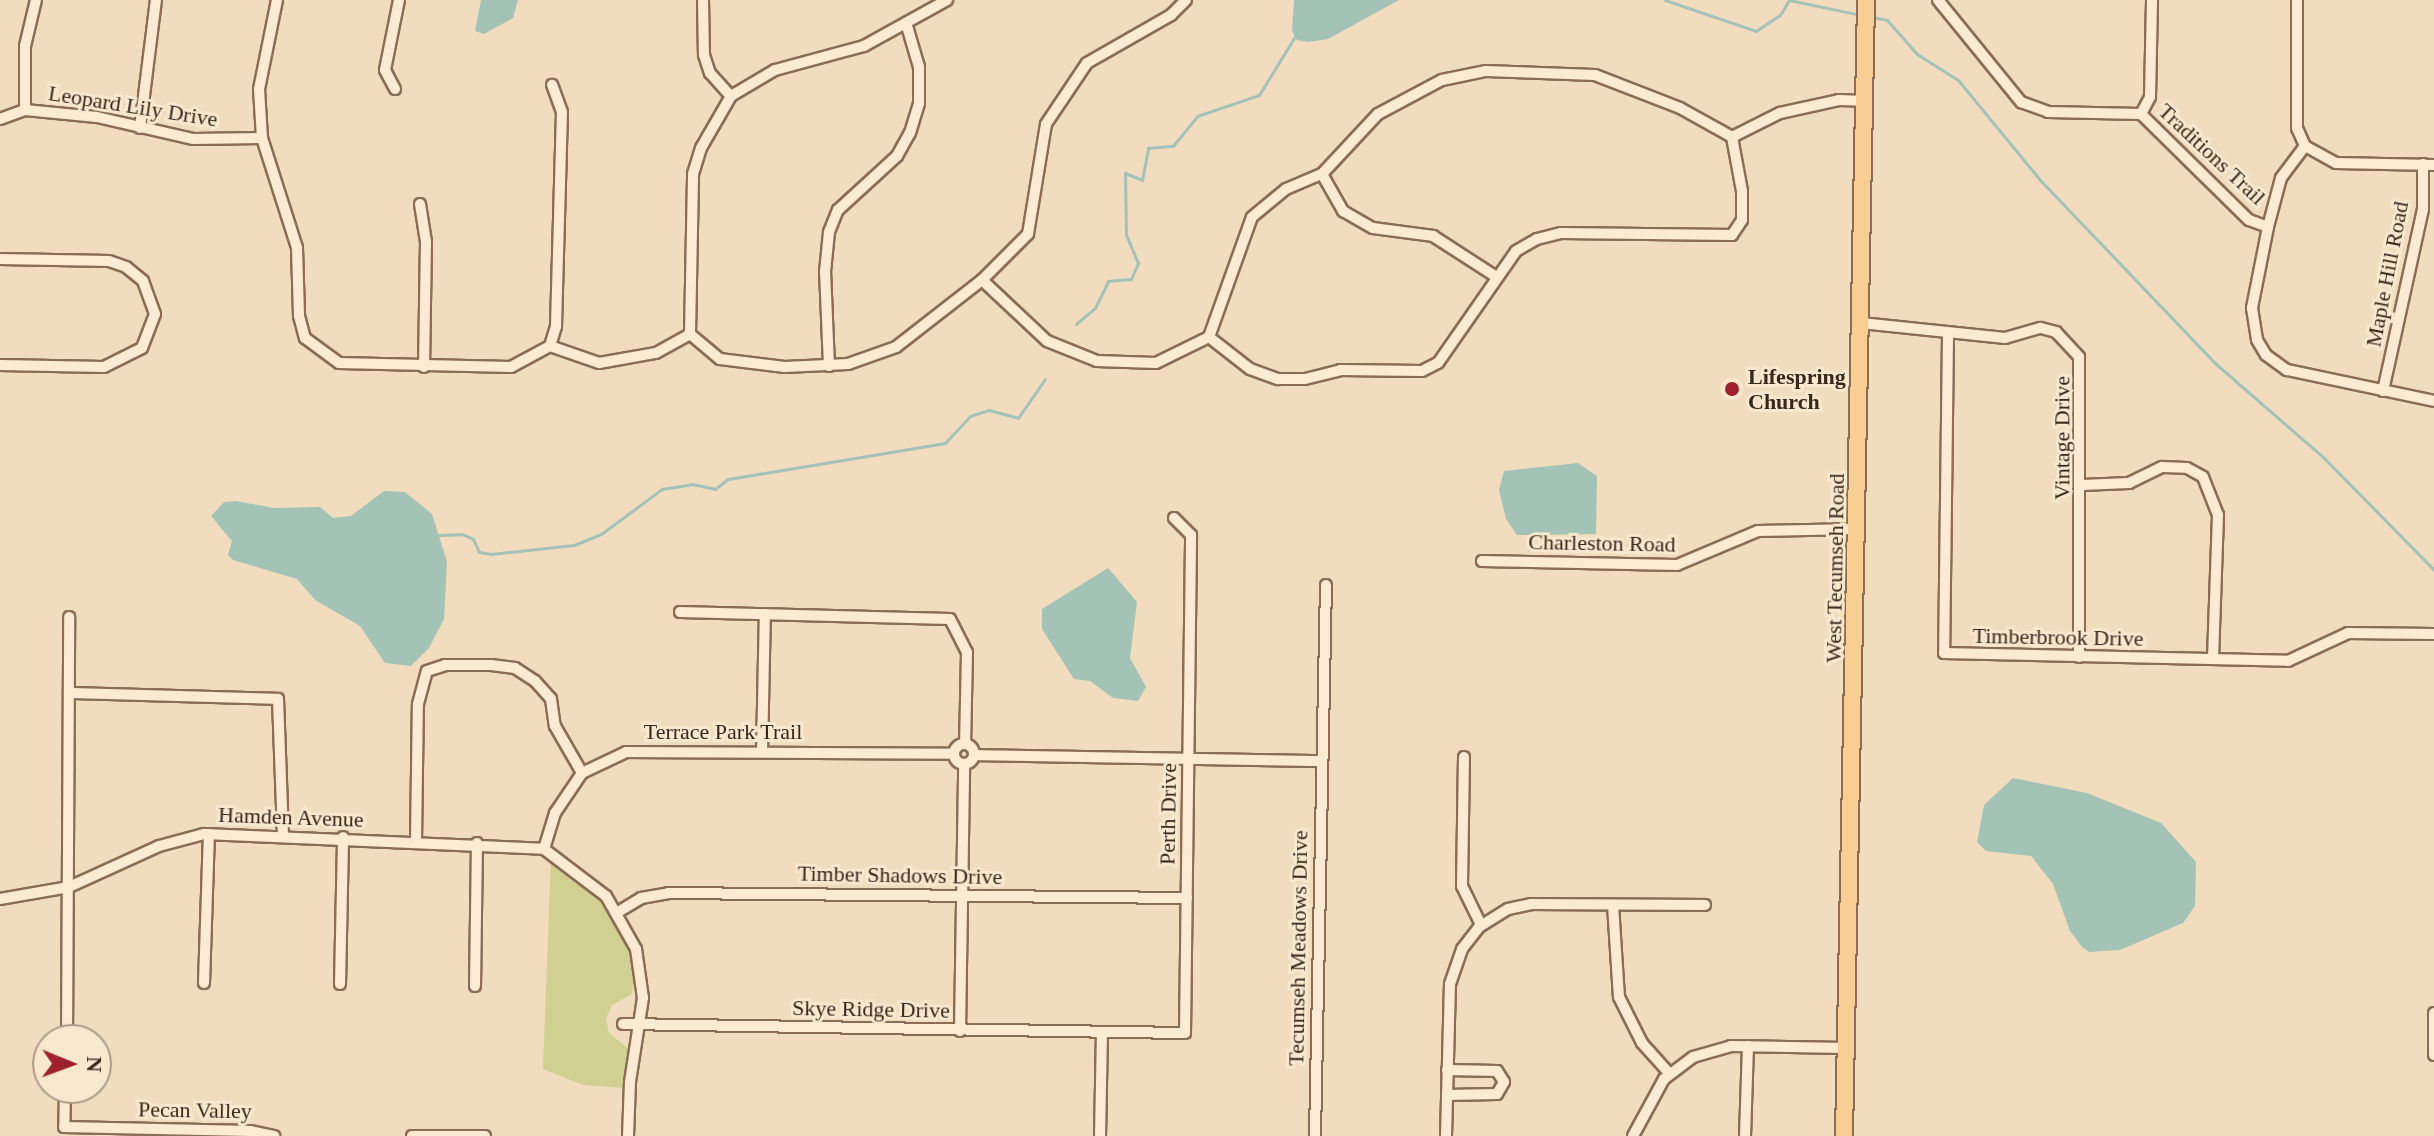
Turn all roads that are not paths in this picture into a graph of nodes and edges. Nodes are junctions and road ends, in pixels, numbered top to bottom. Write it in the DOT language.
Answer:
graph roads {
  1 [pos="36,0"];
  2 [pos="156,0"];
  3 [pos="277,0"];
  4 [pos="399,0"];
  5 [pos="703,0"];
  6 [pos="947,0"];
  7 [pos="1186,0"];
  8 [pos="1866,0"];
  9 [pos="1938,0"];
  10 [pos="2152,0"];
  11 [pos="2297,0"];
  12 [pos="907,26"];
  13 [pos="552,85"];
  14 [pos="395,89"];
  15 [pos="731,96"];
  16 [pos="1864,101"];
  17 [pos="25,110"];
  18 [pos="2141,114"];
  19 [pos="0,119"];
  20 [pos="140,128"];
  21 [pos="1732,137"];
  22 [pos="262,138"];
  23 [pos="2305,146"];
  24 [pos="2428,164"];
  25 [pos="1322,174"];
  26 [pos="420,204"];
  27 [pos="2268,227"];
  28 [pos="0,259"];
  29 [pos="1495,276"];
  30 [pos="982,280"];
  31 [pos="1861,323"];
  32 [pos="690,334"];
  33 [pos="1948,336"];
  34 [pos="1209,337"];
  35 [pos="550,346"];
  36 [pos="0,365"];
  37 [pos="829,366"];
  38 [pos="424,367"];
  39 [pos="2383,391"];
  40 [pos="2434,401"];
  41 [pos="2082,485"];
  42 [pos="1174,518"];
  43 [pos="1858,529"];
  44 [pos="1482,561"];
  45 [pos="1326,585"];
  46 [pos="680,612"];
  47 [pos="765,614"];
  48 [pos="69,617"];
  49 [pos="2434,634"];
  50 [pos="2079,657"];
  51 [pos="2213,658"];
  52 [pos="69,693"];
  53 [pos="965,744"];
  54 [pos="762,752"];
  55 [pos="954,754"];
  56 [pos="975,755"];
  57 [pos="1464,757"];
  58 [pos="1188,758"];
  59 [pos="1322,761"];
  60 [pos="964,765"];
  61 [pos="582,773"];
  62 [pos="209,834"];
  63 [pos="283,834"];
  64 [pos="343,837"];
  65 [pos="416,841"];
  66 [pos="477,843"];
  67 [pos="544,849"];
  68 [pos="69,887"];
  69 [pos="962,896"];
  70 [pos="1187,898"];
  71 [pos="0,899"];
  72 [pos="1613,905"];
  73 [pos="1705,905"];
  74 [pos="618,912"];
  75 [pos="1481,925"];
  76 [pos="204,983"];
  77 [pos="340,984"];
  78 [pos="475,986"];
  79 [pos="2434,1013"];
  80 [pos="67,1024"];
  81 [pos="623,1024"];
  82 [pos="639,1025"];
  83 [pos="960,1031"];
  84 [pos="1102,1032"];
  85 [pos="1748,1046"];
  86 [pos="1846,1048"];
  87 [pos="2434,1055"];
  88 [pos="1447,1070"];
  89 [pos="1669,1073"];
  90 [pos="1447,1095"];
  91 [pos="65,1104"];
  92 [pos="140,1132"];
  93 [pos="274,1136"];
  94 [pos="412,1136"];
  95 [pos="485,1136"];
  96 [pos="628,1136"];
  97 [pos="1100,1136"];
  98 [pos="1315,1136"];
  99 [pos="1446,1136"];
  100 [pos="1633,1136"];
  101 [pos="1745,1136"];
  102 [pos="1844,1136"];
  1 -- 17 [label="street"];
  2 -- 20 [label="street"];
  3 -- 22 [label="street"];
  4 -- 14 [label="street"];
  5 -- 15 [label="street"];
  6 -- 12 [label="street"];
  7 -- 30 [label="street"];
  8 -- 16 [label="main road, West Tecumseh Road"];
  9 -- 18 [label="street, Traditions Trail"];
  10 -- 18 [label="street"];
  11 -- 23 [label="street"];
  12 -- 15 [label="street"];
  12 -- 37 [label="street"];
  13 -- 35 [label="street"];
  15 -- 32 [label="street"];
  16 -- 21 [label="street"];
  16 -- 31 [label="main road, West Tecumseh Road"];
  17 -- 19 [label="street, Leopard Lily Drive"];
  17 -- 20 [label="street, Leopard Lily Drive"];
  18 -- 27 [label="street, Traditions Trail"];
  20 -- 22 [label="street, Leopard Lily Drive"];
  21 -- 25 [label="street"];
  21 -- 29 [label="street"];
  22 -- 38 [label="street"];
  23 -- 24 [label="street"];
  23 -- 27 [label="street"];
  24 -- 39 [label="street, Maple Hill Road"];
  25 -- 29 [label="street"];
  25 -- 34 [label="street"];
  26 -- 38 [label="street"];
  27 -- 39 [label="street"];
  28 -- 36 [label="street"];
  29 -- 34 [label="street"];
  30 -- 34 [label="street"];
  30 -- 37 [label="street"];
  31 -- 33 [label="street, Vintage Drive"];
  31 -- 43 [label="main road, West Tecumseh Road"];
  32 -- 35 [label="street"];
  32 -- 37 [label="street"];
  33 -- 41 [label="street, Vintage Drive"];
  33 -- 50 [label="street, Timberbrook Drive"];
  35 -- 38 [label="street"];
  39 -- 40 [label="street"];
  41 -- 50 [label="street, Vintage Drive"];
  41 -- 51 [label="street"];
  42 -- 58 [label="street, Perth Drive"];
  43 -- 44 [label="street, Charleston Road"];
  43 -- 86 [label="main road, West Tecumseh Road"];
  45 -- 59 [label="street, Tecumseh Meadows Drive"];
  46 -- 47 [label="street"];
  47 -- 53 [label="street"];
  47 -- 54 [label="street"];
  48 -- 52 [label="street"];
  49 -- 51 [label="street, Timberbrook Drive"];
  50 -- 51 [label="street, Timberbrook Drive"];
  52 -- 63 [label="street"];
  52 -- 68 [label="street"];
  53 -- 55 [label="street"];
  53 -- 56 [label="street"];
  54 -- 55 [label="street, Terrace Park Trail"];
  54 -- 61 [label="street, Terrace Park Trail"];
  55 -- 60 [label="street"];
  56 -- 58 [label="street"];
  56 -- 60 [label="street"];
  57 -- 75 [label="street"];
  58 -- 59 [label="street"];
  58 -- 70 [label="street, Perth Drive"];
  59 -- 98 [label="street, Tecumseh Meadows Drive"];
  60 -- 69 [label="street"];
  61 -- 65 [label="street"];
  61 -- 67 [label="street"];
  62 -- 63 [label="street, Hamden Avenue"];
  62 -- 68 [label="street, Hamden Avenue"];
  62 -- 76 [label="street"];
  63 -- 64 [label="street, Hamden Avenue"];
  64 -- 65 [label="street, Hamden Avenue"];
  64 -- 77 [label="street"];
  65 -- 66 [label="street, Hamden Avenue"];
  66 -- 67 [label="street, Hamden Avenue"];
  66 -- 78 [label="street"];
  67 -- 74 [label="street"];
  68 -- 71 [label="street, Hamden Avenue"];
  68 -- 80 [label="street"];
  69 -- 70 [label="street, Timber Shadows Drive"];
  69 -- 74 [label="street, Timber Shadows Drive"];
  69 -- 83 [label="street"];
  70 -- 84 [label="street, Perth Drive"];
  72 -- 73 [label="street"];
  72 -- 75 [label="street"];
  72 -- 89 [label="street"];
  74 -- 82 [label="street"];
  75 -- 88 [label="street"];
  79 -- 87 [label="street"];
  81 -- 82 [label="street, Skye Ridge Drive"];
  82 -- 83 [label="street, Skye Ridge Drive"];
  82 -- 96 [label="street"];
  83 -- 84 [label="street, Skye Ridge Drive"];
  84 -- 97 [label="street"];
  85 -- 86 [label="street"];
  85 -- 89 [label="street"];
  85 -- 101 [label="street"];
  86 -- 102 [label="main road, West Tecumseh Road"];
  88 -- 90 [label="street"];
  88 -- 90 [label="street"];
  89 -- 100 [label="street"];
  90 -- 99 [label="street"];
  91 -- 92 [label="street, Pecan Valley"];
  92 -- 93 [label="street, Pecan Valley"];
  94 -- 95 [label="street"];
}
